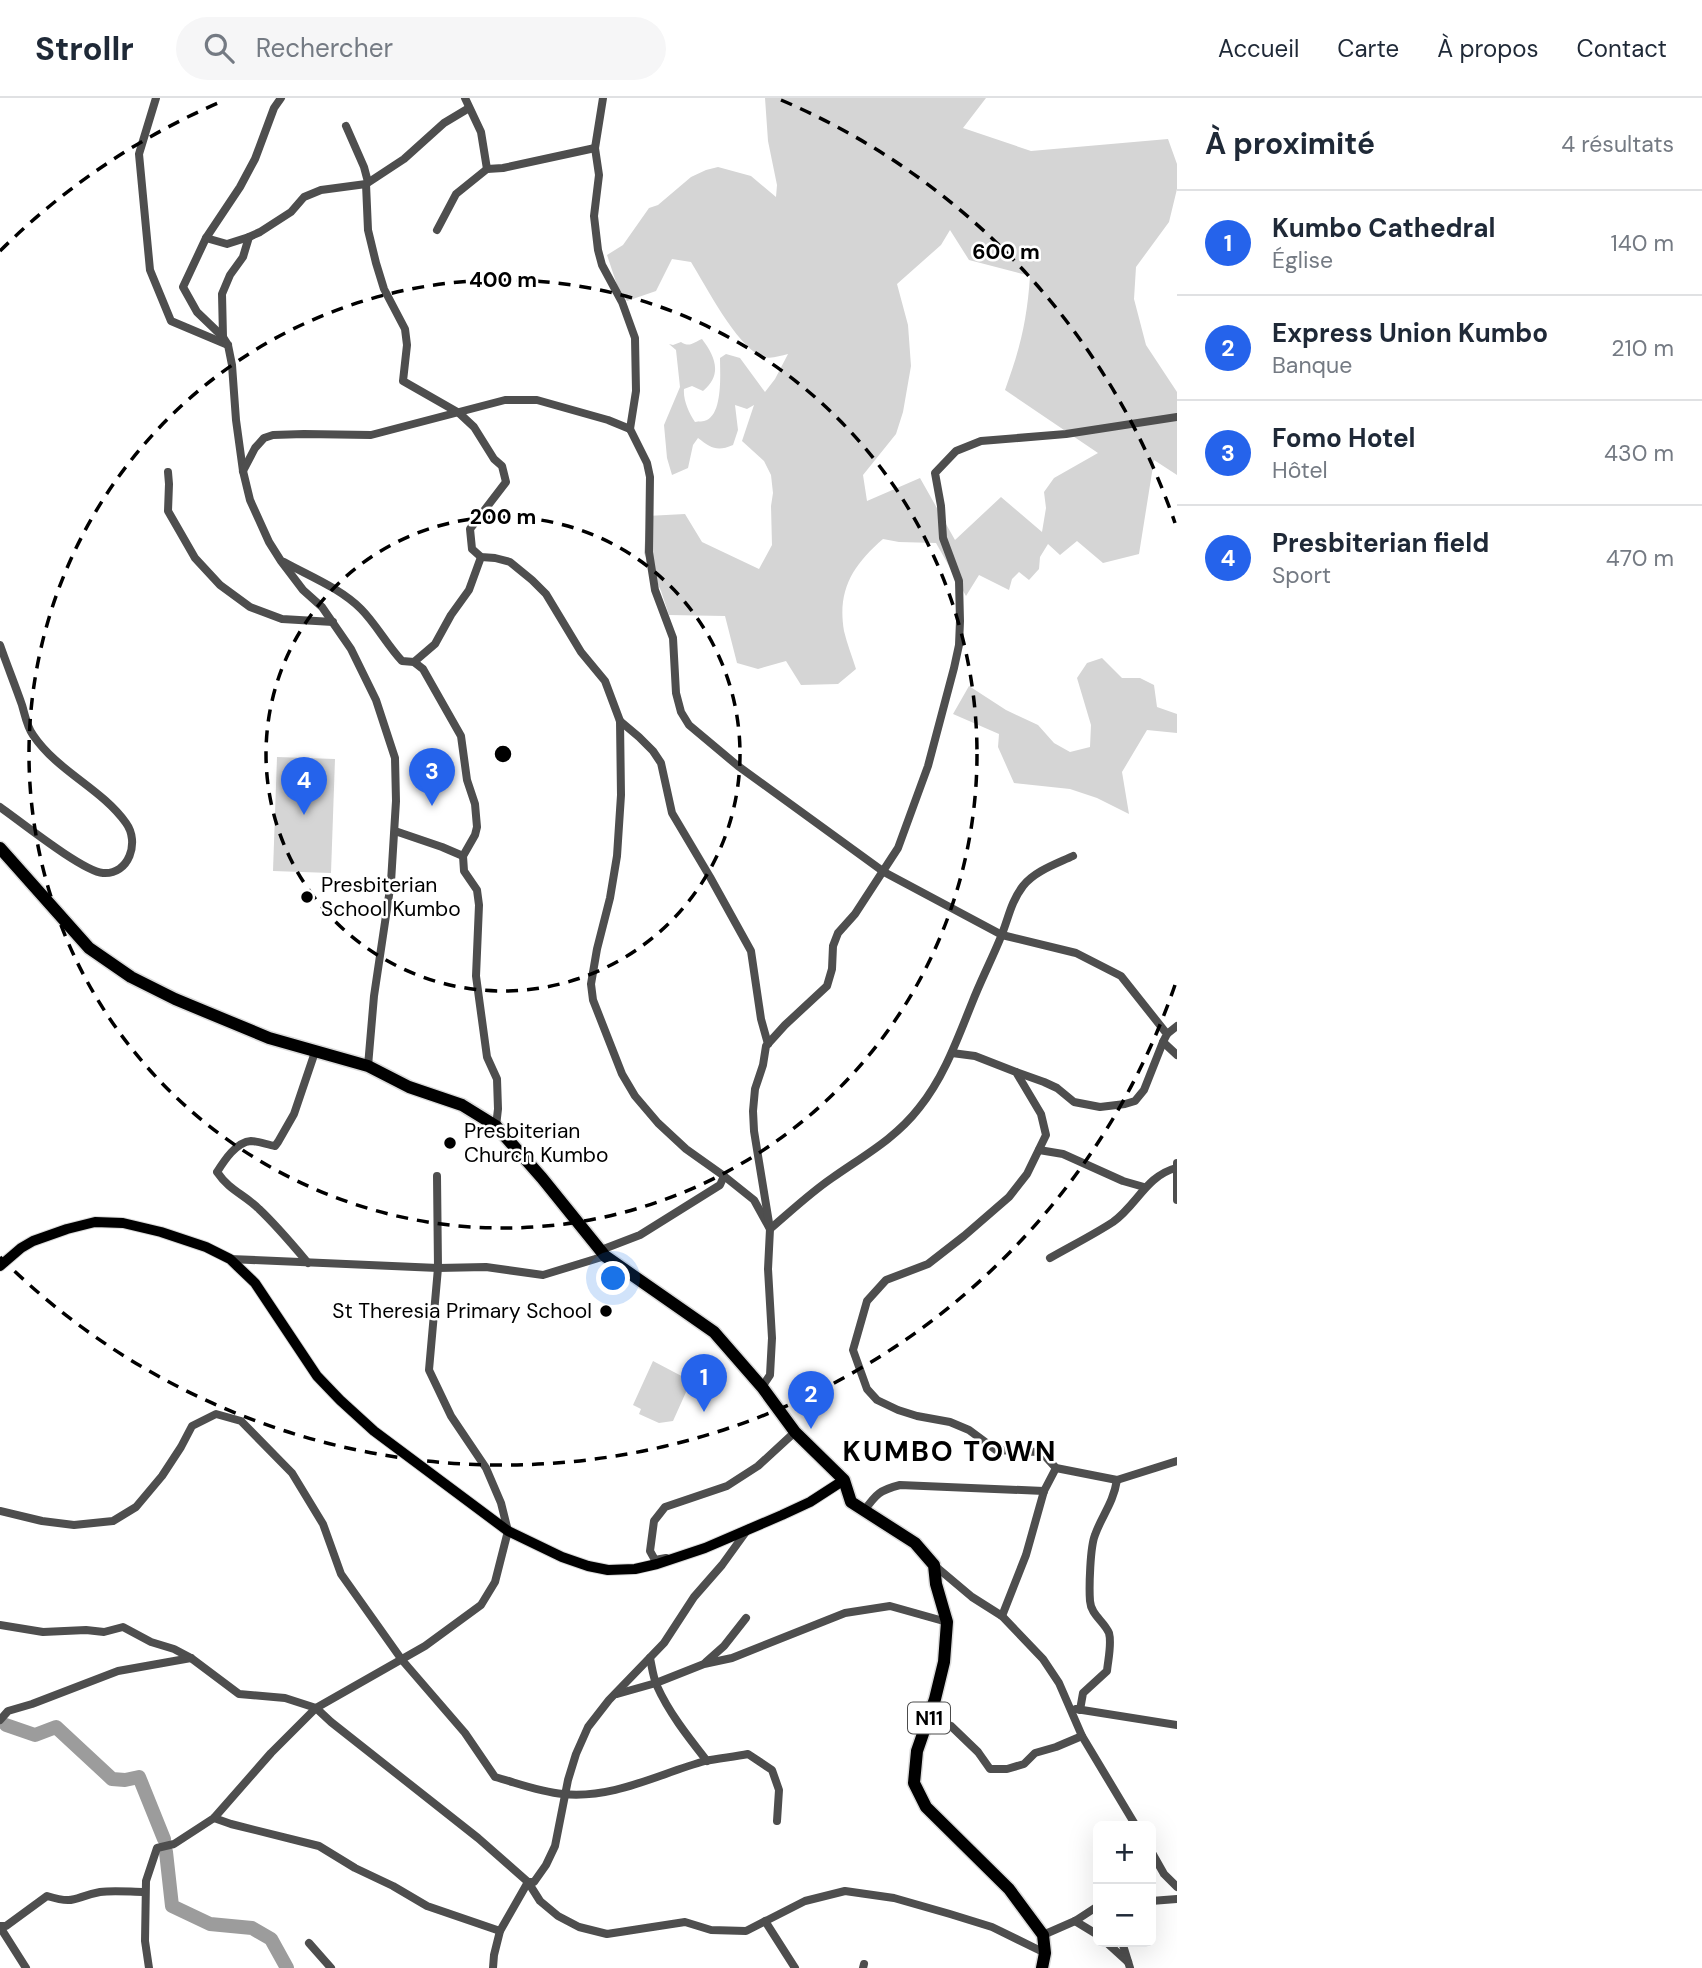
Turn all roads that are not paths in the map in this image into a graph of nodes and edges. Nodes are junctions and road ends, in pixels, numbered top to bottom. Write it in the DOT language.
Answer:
graph roads {
  1 [pos="156,98"];
  2 [pos="281,98"];
  3 [pos="465,98"];
  4 [pos="603,98"];
  5 [pos="468,108"];
  6 [pos="346,126"];
  7 [pos="594,148"];
  8 [pos="487,169"];
  9 [pos="366,184"];
  10 [pos="437,230"];
  11 [pos="249,237"];
  12 [pos="206,238"];
  13 [pos="226,341"];
  14 [pos="459,413"];
  15 [pos="1177,417"];
  16 [pos="630,429"];
  17 [pos="243,471"];
  18 [pos="168,472"];
  19 [pos="481,557"];
  20 [pos="281,561"];
  21 [pos="333,622"];
  22 [pos="0,645"];
  23 [pos="414,662"];
  24 [pos="620,722"];
  25 [pos="0,807"];
  26 [pos="395,831"];
  27 [pos="0,848"];
  28 [pos="463,856"];
  29 [pos="1073,856"];
  30 [pos="884,872"];
  31 [pos="1002,935"];
  32 [pos="1177,1026"];
  33 [pos="1165,1038"];
  34 [pos="768,1044"];
  35 [pos="315,1052"];
  36 [pos="952,1053"];
  37 [pos="1177,1055"];
  38 [pos="368,1066"];
  39 [pos="1016,1072"];
  40 [pos="496,1126"];
  41 [pos="1039,1150"];
  42 [pos="1176,1165"];
  43 [pos="437,1176"];
  44 [pos="724,1176"];
  45 [pos="1144,1187"];
  46 [pos="1177,1200"];
  47 [pos="770,1229"];
  48 [pos="603,1253"];
  49 [pos="1050,1258"];
  50 [pos="230,1259"];
  51 [pos="308,1263"];
  52 [pos="0,1266"];
  53 [pos="438,1268"];
  54 [pos="762,1387"];
  55 [pos="794,1432"];
  56 [pos="1177,1461"];
  57 [pos="1056,1468"];
  58 [pos="844,1480"];
  59 [pos="1117,1480"];
  60 [pos="1044,1491"];
  61 [pos="0,1511"];
  62 [pos="864,1511"];
  63 [pos="749,1528"];
  64 [pos="508,1531"];
  65 [pos="676,1557"];
  66 [pos="934,1564"];
  67 [pos="1002,1616"];
  68 [pos="746,1618"];
  69 [pos="947,1622"];
  70 [pos="0,1625"];
  71 [pos="191,1658"];
  72 [pos="650,1658"];
  73 [pos="402,1660"];
  74 [pos="704,1664"];
  75 [pos="656,1683"];
  76 [pos="615,1694"];
  77 [pos="316,1708"];
  78 [pos="1070,1708"];
  79 [pos="1080,1710"];
  80 [pos="929,1717"];
  81 [pos="0,1720"];
  82 [pos="1177,1725"];
  83 [pos="1082,1736"];
  84 [pos="707,1761"];
  85 [pos="564,1794"];
  86 [pos="214,1818"];
  87 [pos="777,1821"];
  88 [pos="1133,1821"];
  89 [pos="1156,1860"];
  90 [pos="528,1882"];
  91 [pos="1177,1887"];
  92 [pos="145,1892"];
  93 [pos="1177,1899"];
  94 [pos="1156,1901"];
  95 [pos="1093,1909"];
  96 [pos="765,1921"];
  97 [pos="1075,1921"];
  98 [pos="0,1926"];
  99 [pos="500,1931"];
  100 [pos="1093,1932"];
  101 [pos="1042,1935"];
  102 [pos="309,1944"];
  103 [pos="1111,1947"];
  104 [pos="1124,1947"];
  105 [pos="1045,1954"];
  106 [pos="1129,1965"];
  107 [pos="26,1968"];
  108 [pos="149,1968"];
  109 [pos="331,1968"];
  110 [pos="493,1968"];
  111 [pos="795,1968"];
  112 [pos="1042,1968"];
  1 -- 13 [label="street"];
  2 -- 12 [label="street"];
  3 -- 5 [label="street"];
  4 -- 7 [label="street"];
  5 -- 8 [label="street"];
  5 -- 9 [label="street"];
  6 -- 9 [label="street"];
  7 -- 8 [label="street"];
  7 -- 16 [label="street"];
  8 -- 10 [label="street"];
  9 -- 11 [label="street"];
  9 -- 14 [label="street"];
  11 -- 12 [label="street"];
  11 -- 13 [label="street"];
  12 -- 13 [label="street"];
  13 -- 17 [label="street"];
  14 -- 16 [label="street"];
  14 -- 17 [label="street"];
  14 -- 19 [label="street"];
  15 -- 30 [label="street"];
  16 -- 30 [label="street"];
  17 -- 20 [label="street"];
  18 -- 21 [label="street"];
  19 -- 23 [label="street"];
  19 -- 24 [label="street"];
  20 -- 21 [label="street"];
  20 -- 23 [label="street"];
  21 -- 26 [label="street"];
  22 -- 25 [label="street"];
  23 -- 28 [label="street"];
  24 -- 34 [label="street"];
  24 -- 44 [label="street"];
  26 -- 28 [label="street"];
  26 -- 38 [label="street"];
  27 -- 35 [label="highway"];
  28 -- 40 [label="street"];
  29 -- 31 [label="street"];
  30 -- 31 [label="street"];
  30 -- 34 [label="street"];
  31 -- 33 [label="street"];
  31 -- 36 [label="street"];
  32 -- 33 [label="street"];
  33 -- 37 [label="street"];
  33 -- 39 [label="street"];
  34 -- 47 [label="street"];
  35 -- 38 [label="highway"];
  35 -- 51 [label="street"];
  36 -- 39 [label="street"];
  36 -- 47 [label="street"];
  38 -- 40 [label="highway"];
  39 -- 41 [label="street"];
  40 -- 48 [label="highway"];
  41 -- 45 [label="street"];
  41 -- 57 [label="street"];
  42 -- 45 [label="street"];
  42 -- 46 [label="street"];
  43 -- 53 [label="street"];
  44 -- 47 [label="street"];
  44 -- 48 [label="street"];
  45 -- 49 [label="street"];
  47 -- 54 [label="street"];
  48 -- 53 [label="street"];
  48 -- 54 [label="highway"];
  50 -- 51 [label="street"];
  50 -- 52 [label="main road"];
  50 -- 64 [label="main road"];
  51 -- 53 [label="street"];
  53 -- 64 [label="street"];
  54 -- 55 [label="highway"];
  55 -- 58 [label="highway"];
  55 -- 65 [label="street"];
  56 -- 59 [label="street"];
  57 -- 59 [label="street"];
  57 -- 60 [label="street"];
  58 -- 62 [label="highway"];
  58 -- 63 [label="main road"];
  59 -- 79 [label="street"];
  60 -- 62 [label="street"];
  60 -- 67 [label="street"];
  61 -- 73 [label="street"];
  62 -- 66 [label="highway"];
  63 -- 65 [label="main road"];
  63 -- 72 [label="street"];
  64 -- 65 [label="main road"];
  64 -- 73 [label="street"];
  66 -- 67 [label="street"];
  66 -- 69 [label="highway, N11"];
  67 -- 78 [label="street"];
  68 -- 74 [label="street"];
  69 -- 74 [label="street"];
  69 -- 80 [label="highway, N11"];
  70 -- 71 [label="street"];
  71 -- 77 [label="street"];
  71 -- 81 [label="street"];
  72 -- 75 [label="street"];
  72 -- 76 [label="street"];
  73 -- 77 [label="street"];
  73 -- 85 [label="street"];
  74 -- 75 [label="street"];
  75 -- 76 [label="street"];
  75 -- 84 [label="street"];
  76 -- 85 [label="street"];
  77 -- 86 [label="street"];
  77 -- 90 [label="street"];
  78 -- 79 [label="street"];
  78 -- 83 [label="street"];
  79 -- 82 [label="street"];
  80 -- 83 [label="street"];
  80 -- 101 [label="highway, N11"];
  83 -- 88 [label="street"];
  84 -- 85 [label="street"];
  84 -- 87 [label="street"];
  85 -- 90 [label="street"];
  86 -- 92 [label="street"];
  86 -- 99 [label="street"];
  89 -- 91 [label="street"];
  90 -- 96 [label="street"];
  90 -- 99 [label="street"];
  92 -- 98 [label="street"];
  92 -- 108 [label="street"];
  93 -- 94 [label="street"];
  95 -- 97 [label="street"];
  96 -- 105 [label="street"];
  96 -- 111 [label="street"];
  97 -- 100 [label="street"];
  97 -- 101 [label="street"];
  98 -- 107 [label="street"];
  99 -- 110 [label="street"];
  101 -- 105 [label="highway, N11"];
  102 -- 109 [label="street"];
  103 -- 106 [label="street"];
  104 -- 106 [label="street"];
  105 -- 112 [label="highway, N11"];
}
